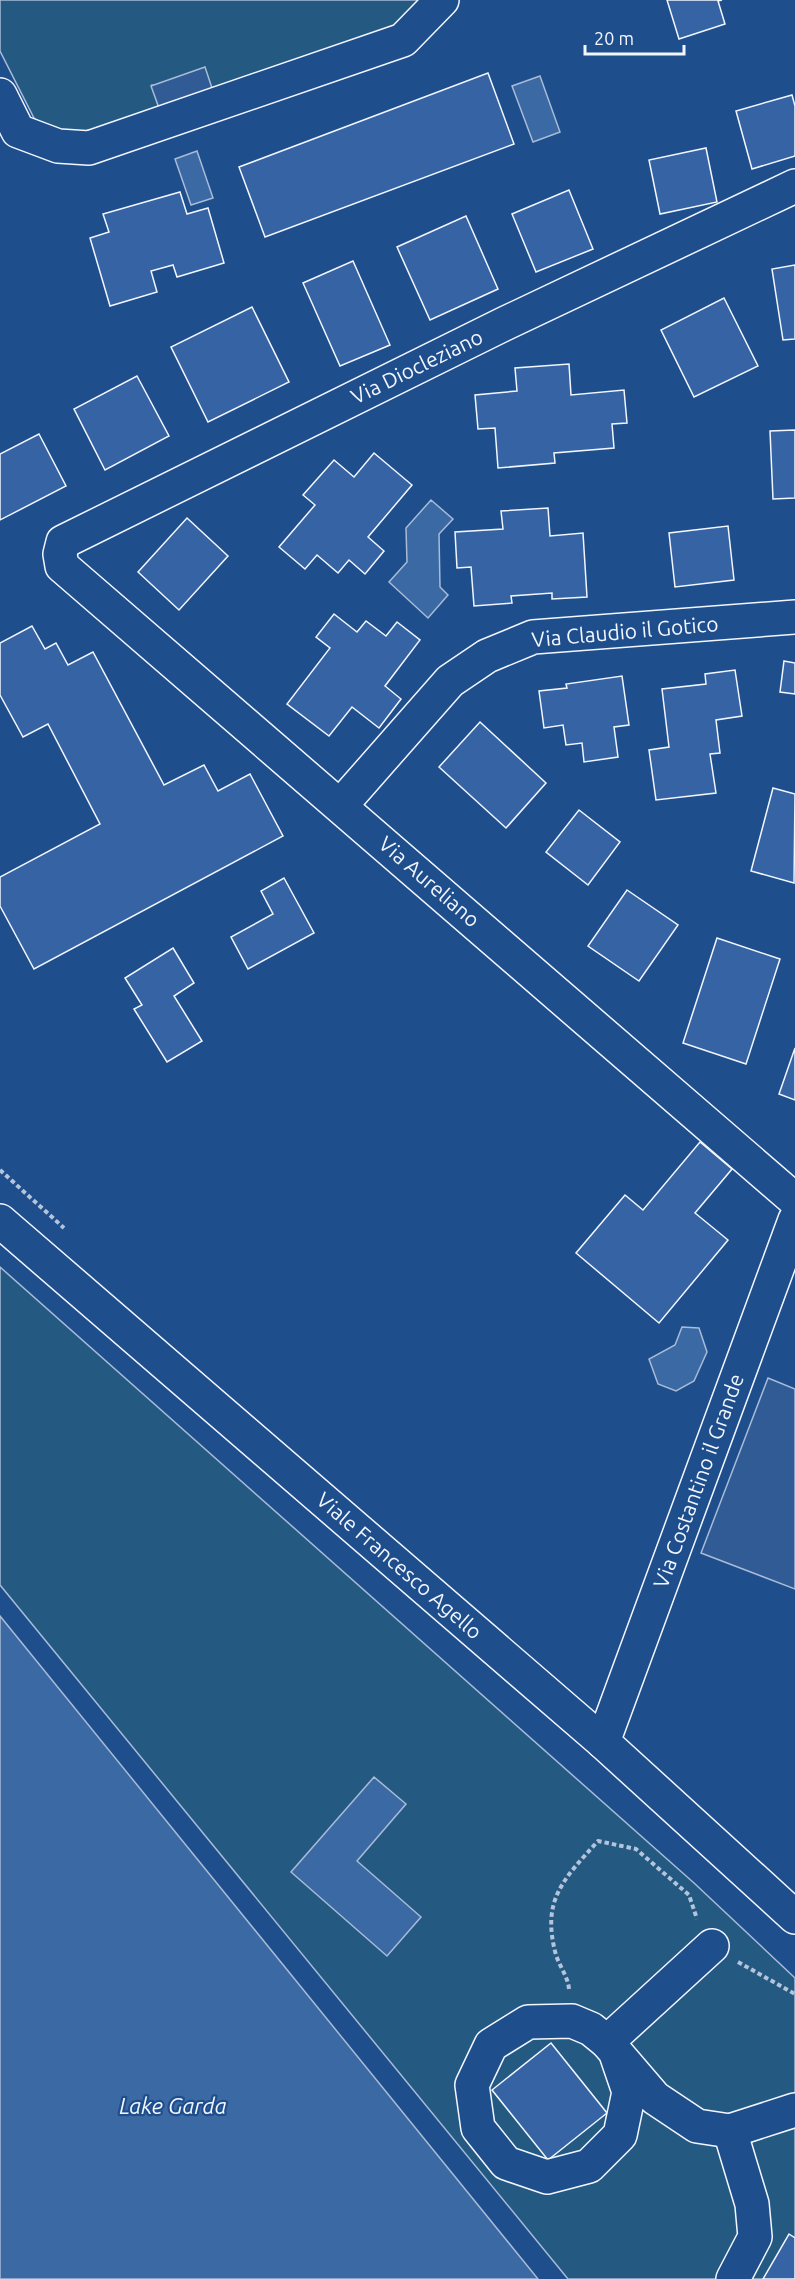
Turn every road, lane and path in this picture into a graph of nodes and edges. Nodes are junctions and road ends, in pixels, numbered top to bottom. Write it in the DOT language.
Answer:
graph roads {
  1 [pos="442,0"];
  2 [pos="0,95"];
  3 [pos="795,186"];
  4 [pos="63,566"];
  5 [pos="795,617"];
  6 [pos="340,805"];
  7 [pos="795,1200"];
  8 [pos="795,1220"];
  9 [pos="0,1221"];
  10 [pos="603,1743"];
  11 [pos="795,1917"];
  12 [pos="712,1946"];
  13 [pos="795,1994"];
  14 [pos="572,2021"];
  15 [pos="611,2046"];
  16 [pos="795,2110"];
  17 [pos="730,2131"];
  18 [pos="733,2279"];
  1 -- 2 [label="street"];
  3 -- 4 [label="street, Via Diocleziano"];
  4 -- 6 [label="street, Via Aureliano"];
  5 -- 6 [label="street, Via Claudio il Gotico"];
  6 -- 7 [label="street, Via Aureliano"];
  8 -- 10 [label="street, Via Costantino il Grande"];
  9 -- 10 [label="street, Viale Francesco Agello"];
  10 -- 11 [label="street, Viale Francesco Agello"];
  12 -- 13 [label="path"];
  12 -- 14 [label="path"];
  12 -- 15 [label="street"];
  14 -- 15 [label="street"];
  14 -- 15 [label="street"];
  15 -- 17 [label="street"];
  16 -- 17 [label="street"];
  17 -- 18 [label="street"];
}
